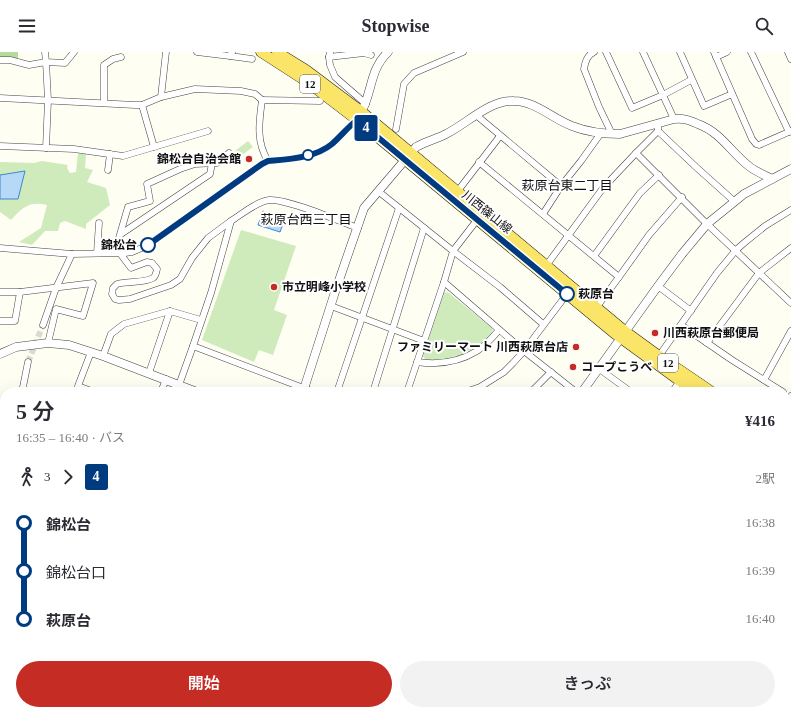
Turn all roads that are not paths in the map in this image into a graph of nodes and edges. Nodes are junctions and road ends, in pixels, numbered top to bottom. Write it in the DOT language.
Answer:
graph roads {
  1 [pos="45,52"];
  2 [pos="74,52"];
  3 [pos="166,52"];
  4 [pos="197,52"];
  5 [pos="260,52"];
  6 [pos="277,52"];
  7 [pos="388,52"];
  8 [pos="464,52"];
  9 [pos="594,52"];
  10 [pos="606,52"];
  11 [pos="642,52"];
  12 [pos="680,52"];
  13 [pos="727,52"];
  14 [pos="751,52"];
  15 [pos="788,52"];
  16 [pos="231,54"];
  17 [pos="373,54"];
  18 [pos="453,54"];
  19 [pos="330,55"];
  20 [pos="715,55"];
  21 [pos="121,58"];
  22 [pos="252,59"];
  23 [pos="791,59"];
  24 [pos="0,60"];
  25 [pos="46,62"];
  26 [pos="378,62"];
  27 [pos="691,80"];
  28 [pos="663,94"];
  29 [pos="732,94"];
  30 [pos="0,98"];
  31 [pos="161,98"];
  32 [pos="48,100"];
  33 [pos="262,100"];
  34 [pos="320,102"];
  35 [pos="104,103"];
  36 [pos="142,105"];
  37 [pos="362,112"];
  38 [pos="476,115"];
  39 [pos="674,119"];
  40 [pos="658,127"];
  41 [pos="396,130"];
  42 [pos="208,131"];
  43 [pos="790,131"];
  44 [pos="601,133"];
  45 [pos="612,134"];
  46 [pos="500,136"];
  47 [pos="0,146"];
  48 [pos="154,147"];
  49 [pos="46,148"];
  50 [pos="636,152"];
  51 [pos="228,153"];
  52 [pos="110,154"];
  53 [pos="407,156"];
  54 [pos="268,161"];
  55 [pos="479,162"];
  56 [pos="212,163"];
  57 [pos="791,169"];
  58 [pos="108,170"];
  59 [pos="660,175"];
  60 [pos="772,178"];
  61 [pos="560,186"];
  62 [pos="378,190"];
  63 [pos="457,192"];
  64 [pos="682,197"];
  65 [pos="735,202"];
  66 [pos="399,208"];
  67 [pos="791,210"];
  68 [pos="543,214"];
  69 [pos="477,220"];
  70 [pos="231,221"];
  71 [pos="99,223"];
  72 [pos="707,224"];
  73 [pos="358,228"];
  74 [pos="424,228"];
  75 [pos="120,234"];
  76 [pos="569,235"];
  77 [pos="0,244"];
  78 [pos="0,248"];
  79 [pos="7,248"];
  80 [pos="791,248"];
  81 [pos="736,250"];
  82 [pos="453,251"];
  83 [pos="120,253"];
  84 [pos="72,254"];
  85 [pos="97,254"];
  86 [pos="594,256"];
  87 [pos="546,266"];
  88 [pos="759,272"];
  89 [pos="619,277"];
  90 [pos="444,282"];
  91 [pos="658,286"];
  92 [pos="56,288"];
  93 [pos="0,292"];
  94 [pos="20,292"];
  95 [pos="567,294"];
  96 [pos="791,303"];
  97 [pos="331,306"];
  98 [pos="596,308"];
  99 [pos="170,311"];
  100 [pos="691,311"];
  101 [pos="362,318"];
  102 [pos="201,320"];
  103 [pos="0,321"];
  104 [pos="544,324"];
  105 [pos="42,325"];
  106 [pos="681,325"];
  107 [pos="393,329"];
  108 [pos="500,330"];
  109 [pos="791,331"];
  110 [pos="623,335"];
  111 [pos="424,341"];
  112 [pos="48,343"];
  113 [pos="707,343"];
  114 [pos="192,346"];
  115 [pos="524,351"];
  116 [pos="91,352"];
  117 [pos="0,354"];
  118 [pos="103,356"];
  119 [pos="659,356"];
  120 [pos="28,362"];
  121 [pos="417,362"];
  122 [pos="598,368"];
  123 [pos="551,372"];
  124 [pos="149,373"];
  125 [pos="166,379"];
  126 [pos="764,380"];
  127 [pos="680,381"];
  128 [pos="179,385"];
  129 [pos="23,387"];
  130 [pos="81,387"];
  131 [pos="163,387"];
  132 [pos="184,387"];
  133 [pos="296,387"];
  134 [pos="305,387"];
  135 [pos="339,387"];
  136 [pos="375,387"];
  137 [pos="410,387"];
  138 [pos="480,387"];
  139 [pos="536,387"];
  140 [pos="570,387"];
  141 [pos="585,387"];
  142 [pos="624,387"];
  143 [pos="676,387"];
  144 [pos="689,387"];
  145 [pos="705,387"];
  146 [pos="775,387"];
  1 -- 25 [label="street"];
  2 -- 25 [label="street"];
  3 -- 31 [label="street"];
  4 -- 16 [label="street"];
  5 -- 37 [label="main road, 川西篠山線 / 12"];
  6 -- 37 [label="main road, 川西篠山線 / 12"];
  7 -- 26 [label="street"];
  8 -- 18 [label="street"];
  9 -- 45 [label="street"];
  10 -- 28 [label="street"];
  11 -- 28 [label="street"];
  12 -- 27 [label="street"];
  13 -- 20 [label="street"];
  14 -- 43 [label="street"];
  15 -- 23 [label="street"];
  16 -- 22 [label="street"];
  17 -- 19 [label="street"];
  17 -- 26 [label="street"];
  18 -- 41 [label="street"];
  19 -- 37 [label="street"];
  20 -- 29 [label="street"];
  21 -- 35 [label="street"];
  24 -- 25 [label="street"];
  25 -- 32 [label="street"];
  26 -- 37 [label="street"];
  27 -- 28 [label="street"];
  27 -- 29 [label="street"];
  28 -- 39 [label="street"];
  29 -- 43 [label="street"];
  30 -- 32 [label="street"];
  31 -- 33 [label="street"];
  31 -- 36 [label="street"];
  32 -- 35 [label="street"];
  32 -- 49 [label="street"];
  33 -- 34 [label="street"];
  33 -- 54 [label="street"];
  35 -- 36 [label="street"];
  36 -- 48 [label="street"];
  37 -- 53 [label="main road, 川西篠山線 / 12"];
  37 -- 54 [label="street"];
  38 -- 44 [label="street"];
  38 -- 46 [label="street"];
  38 -- 53 [label="street"];
  39 -- 40 [label="street"];
  39 -- 60 [label="street"];
  40 -- 45 [label="street"];
  40 -- 50 [label="street"];
  40 -- 65 [label="street"];
  42 -- 48 [label="street"];
  44 -- 45 [label="street"];
  44 -- 61 [label="street"];
  46 -- 55 [label="street"];
  46 -- 61 [label="street"];
  47 -- 49 [label="street"];
  48 -- 52 [label="street"];
  49 -- 52 [label="street"];
  50 -- 59 [label="street"];
  50 -- 76 [label="street"];
  51 -- 56 [label="street"];
  52 -- 58 [label="street"];
  53 -- 62 [label="street"];
  53 -- 63 [label="main road, 川西篠山線 / 12"];
  53 -- 69 [label="main road, 川西篠山線 / 12"];
  54 -- 83 [label="street"];
  55 -- 63 [label="street"];
  55 -- 68 [label="street"];
  56 -- 75 [label="street"];
  56 -- 75 [label="street"];
  57 -- 60 [label="street"];
  59 -- 64 [label="street"];
  59 -- 86 [label="street"];
  60 -- 65 [label="street"];
  61 -- 68 [label="street"];
  62 -- 66 [label="street"];
  62 -- 73 [label="street"];
  63 -- 87 [label="main road, 川西篠山線 / 12"];
  64 -- 72 [label="street"];
  64 -- 89 [label="street"];
  65 -- 72 [label="street"];
  66 -- 74 [label="street"];
  66 -- 101 [label="street"];
  67 -- 81 [label="street"];
  68 -- 76 [label="street"];
  69 -- 82 [label="street"];
  69 -- 95 [label="main road, 川西篠山線 / 12"];
  70 -- 73 [label="street"];
  70 -- 83 [label="street"];
  70 -- 102 [label="street"];
  71 -- 85 [label="street"];
  72 -- 81 [label="street"];
  72 -- 91 [label="street"];
  73 -- 97 [label="street"];
  74 -- 82 [label="street"];
  74 -- 107 [label="street"];
  75 -- 83 [label="street"];
  76 -- 86 [label="street"];
  76 -- 87 [label="street"];
  77 -- 79 [label="street"];
  78 -- 79 [label="street"];
  79 -- 84 [label="street"];
  80 -- 88 [label="street"];
  81 -- 88 [label="street"];
  81 -- 100 [label="street"];
  82 -- 90 [label="street"];
  82 -- 104 [label="street"];
  83 -- 85 [label="street"];
  84 -- 85 [label="street"];
  84 -- 92 [label="street"];
  86 -- 89 [label="street"];
  87 -- 98 [label="main road, 川西篠山線 / 12"];
  88 -- 96 [label="street"];
  88 -- 113 [label="street"];
  89 -- 98 [label="street"];
  90 -- 108 [label="street"];
  90 -- 111 [label="street"];
  91 -- 100 [label="street"];
  91 -- 110 [label="street"];
  92 -- 94 [label="street"];
  92 -- 105 [label="street"];
  92 -- 112 [label="street"];
  93 -- 94 [label="street"];
  94 -- 103 [label="street"];
  95 -- 104 [label="street"];
  95 -- 110 [label="main road, 川西篠山線 / 12"];
  97 -- 101 [label="street"];
  97 -- 134 [label="street"];
  98 -- 110 [label="main road, 川西篠山線 / 12"];
  99 -- 102 [label="street"];
  99 -- 118 [label="street"];
  99 -- 124 [label="street"];
  100 -- 106 [label="street"];
  101 -- 107 [label="street"];
  101 -- 135 [label="street"];
  102 -- 114 [label="street"];
  104 -- 115 [label="street"];
  106 -- 113 [label="street"];
  106 -- 119 [label="street"];
  107 -- 111 [label="street"];
  107 -- 136 [label="street"];
  108 -- 115 [label="street"];
  108 -- 121 [label="street"];
  109 -- 126 [label="street"];
  110 -- 119 [label="main road, 川西篠山線 / 12"];
  110 -- 122 [label="street"];
  110 -- 127 [label="main road, 川西篠山線 / 12"];
  111 -- 121 [label="street"];
  112 -- 116 [label="street"];
  112 -- 117 [label="street"];
  113 -- 126 [label="street"];
  114 -- 128 [label="street"];
  114 -- 133 [label="street"];
  115 -- 123 [label="street"];
  115 -- 138 [label="street"];
  116 -- 118 [label="street"];
  116 -- 130 [label="street"];
  118 -- 124 [label="street"];
  119 -- 145 [label="main road, 川西篠山線 / 12"];
  120 -- 129 [label="street"];
  121 -- 137 [label="street"];
  122 -- 141 [label="street"];
  122 -- 142 [label="street"];
  123 -- 139 [label="street"];
  123 -- 140 [label="street"];
  124 -- 125 [label="street"];
  125 -- 128 [label="street"];
  125 -- 131 [label="street"];
  126 -- 146 [label="street"];
  127 -- 143 [label="street"];
  127 -- 144 [label="main road, 川西篠山線 / 12"];
  128 -- 132 [label="street"];
}
